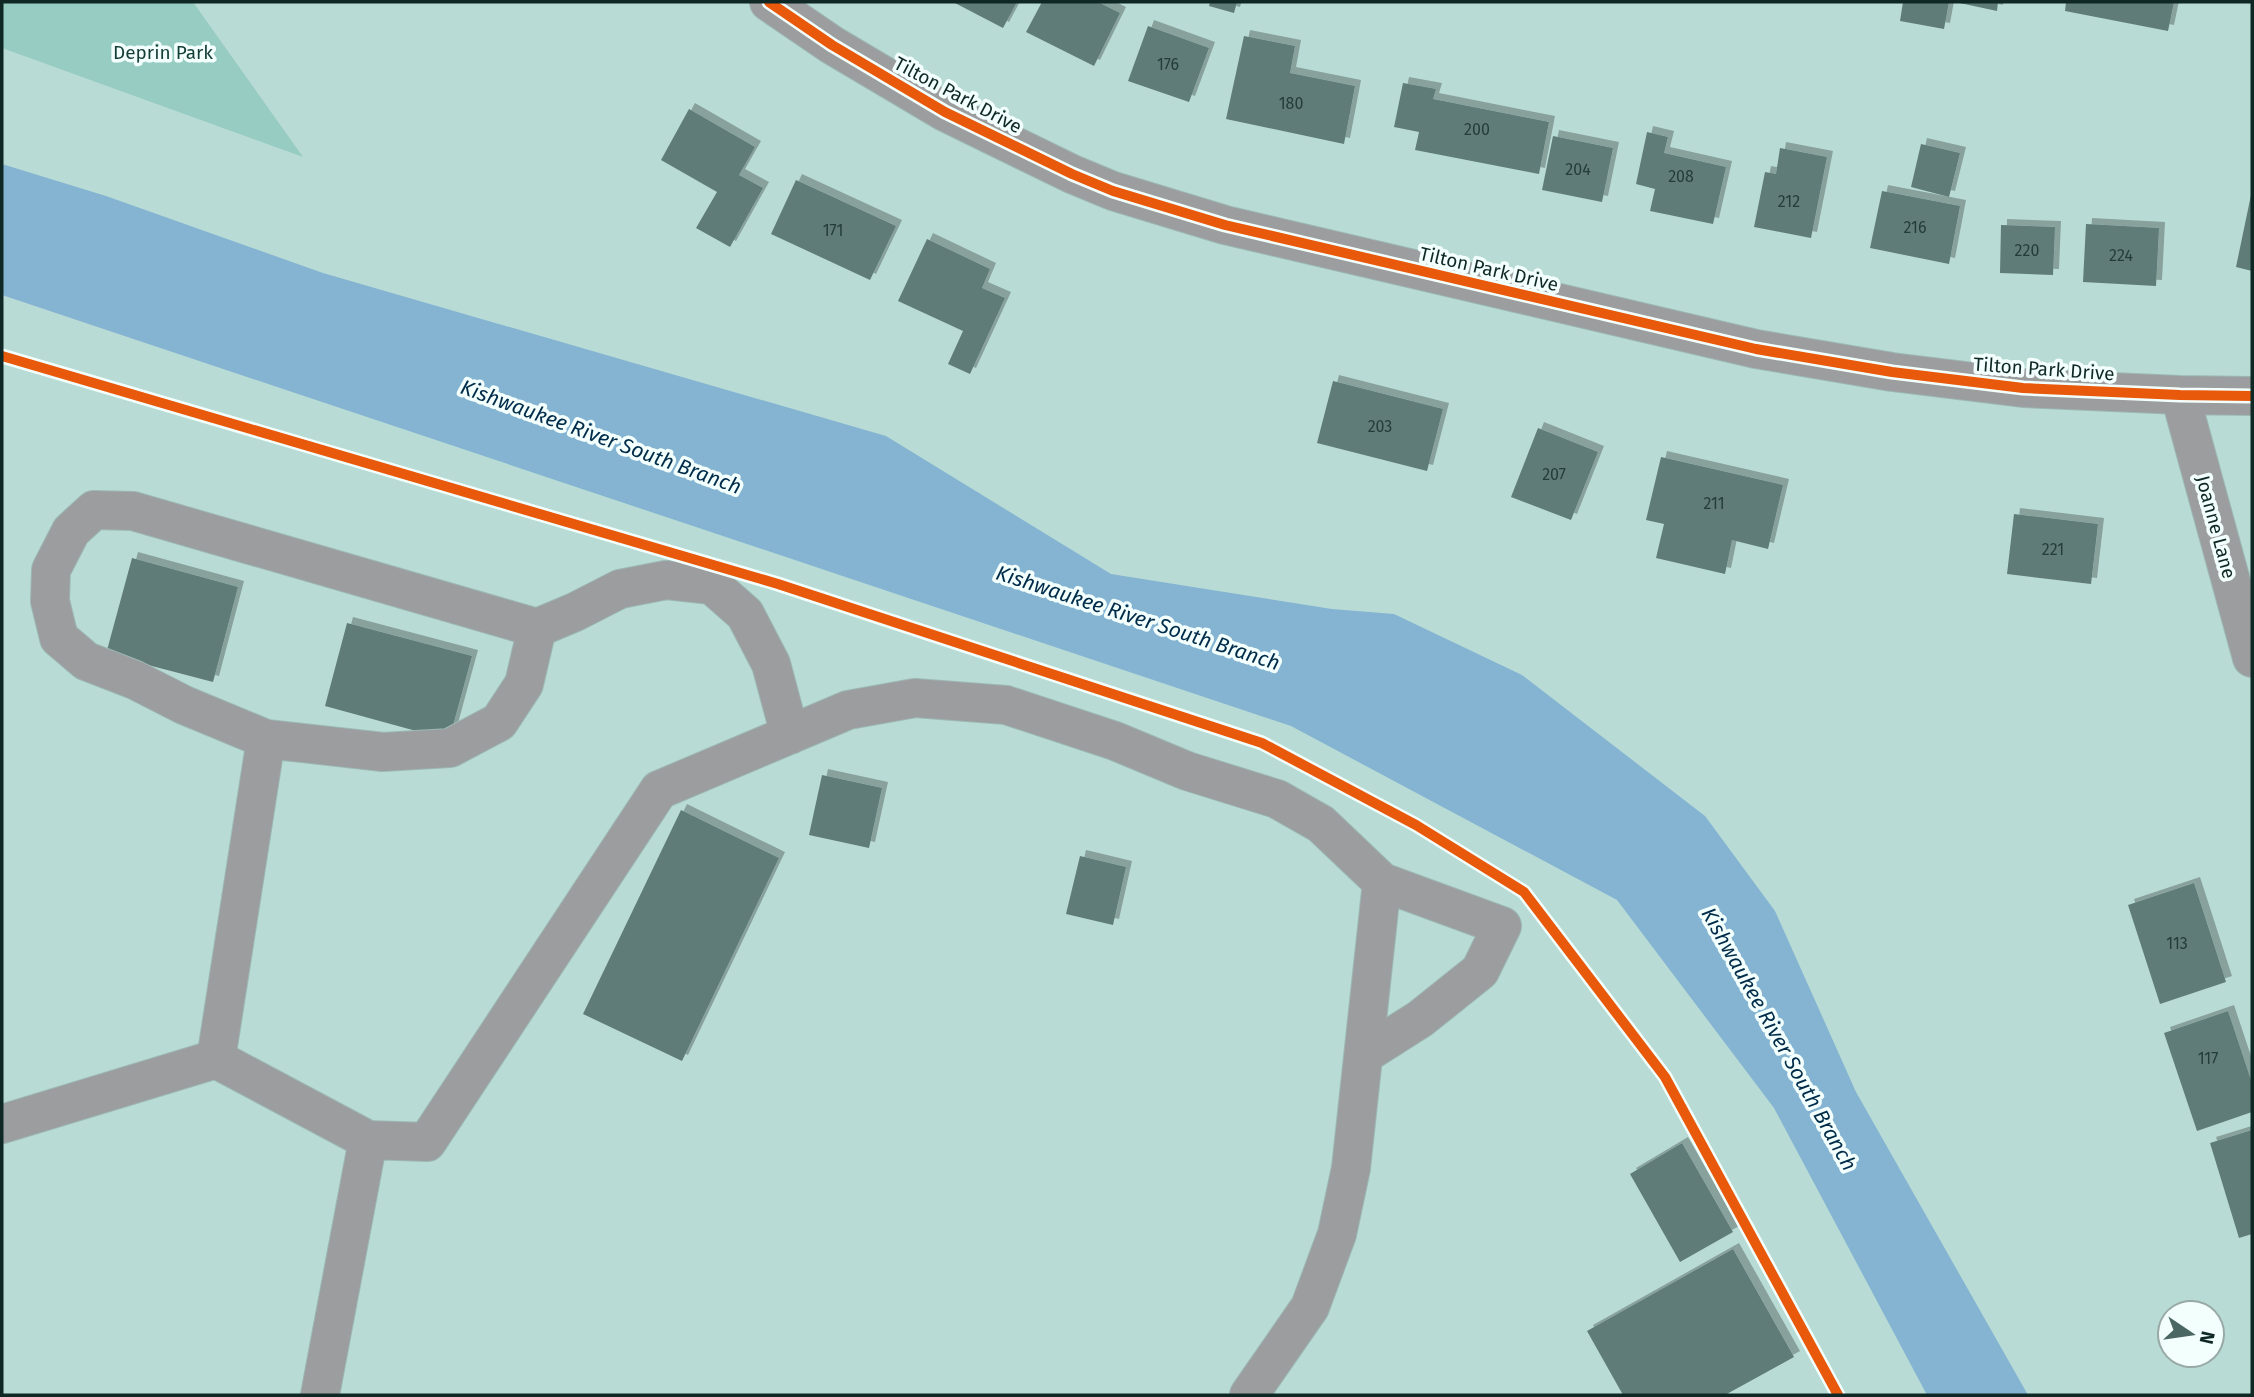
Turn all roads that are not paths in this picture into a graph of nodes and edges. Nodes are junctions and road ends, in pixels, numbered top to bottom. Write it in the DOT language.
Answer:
graph roads {
  1 [pos="769,2"];
  2 [pos="2180,395"];
  3 [pos="2252,396"];
  4 [pos="537,628"];
  5 [pos="2252,658"];
  6 [pos="790,735"];
  7 [pos="266,739"];
  8 [pos="1382,881"];
  9 [pos="1365,1054"];
  10 [pos="216,1059"];
  11 [pos="2,1124"];
  12 [pos="368,1140"];
  13 [pos="320,1395"];
  14 [pos="1249,1395"];
  1 -- 2 [label="street, Tilton Park Drive"];
  2 -- 3 [label="street, Tilton Park Drive"];
  2 -- 5 [label="street, Joanne Lane"];
  4 -- 6 [label="street"];
  4 -- 7 [label="street"];
  4 -- 7 [label="street"];
  6 -- 8 [label="street"];
  6 -- 12 [label="street"];
  7 -- 10 [label="street"];
  8 -- 9 [label="street"];
  8 -- 9 [label="street"];
  9 -- 14 [label="street"];
  10 -- 11 [label="street"];
  10 -- 12 [label="street"];
  12 -- 13 [label="street"];
}
